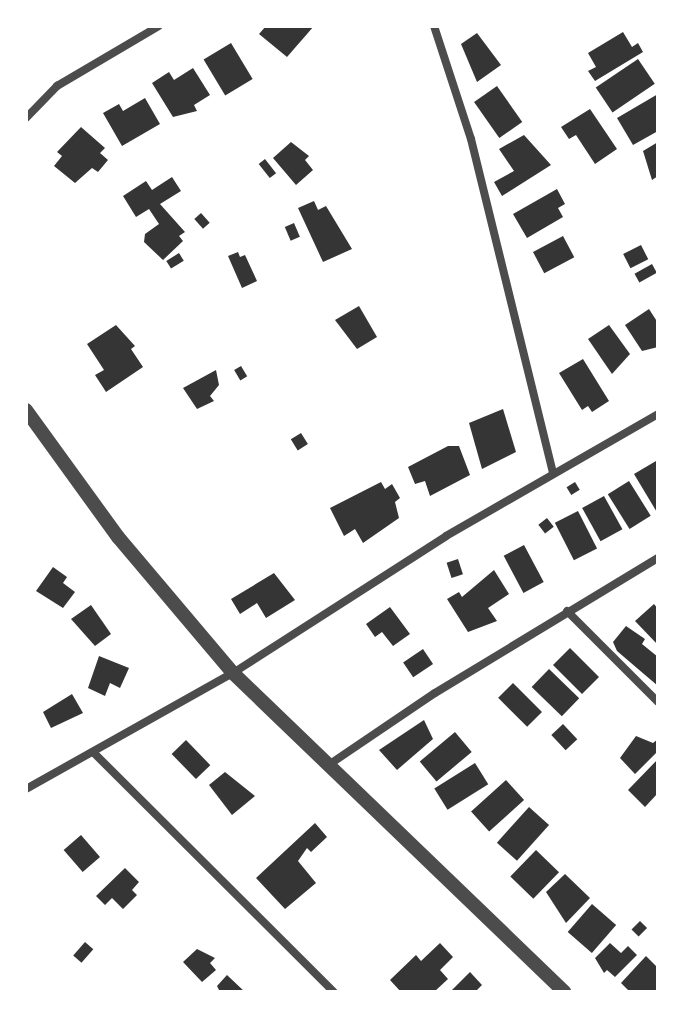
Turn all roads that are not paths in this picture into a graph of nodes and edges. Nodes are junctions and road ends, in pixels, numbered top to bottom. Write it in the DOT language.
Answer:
graph roads {
  1 [pos="159,26"];
  2 [pos="434,26"];
  3 [pos="26,118"];
  4 [pos="26,410"];
  5 [pos="658,414"];
  6 [pos="553,472"];
  7 [pos="658,558"];
  8 [pos="567,611"];
  9 [pos="233,673"];
  10 [pos="658,702"];
  11 [pos="93,752"];
  12 [pos="326,766"];
  13 [pos="26,789"];
  14 [pos="334,992"];
  15 [pos="565,992"];
  1 -- 3 [label="street"];
  2 -- 6 [label="street"];
  4 -- 9 [label="street"];
  5 -- 6 [label="street"];
  6 -- 9 [label="street"];
  7 -- 8 [label="street"];
  8 -- 10 [label="street"];
  8 -- 12 [label="street"];
  9 -- 11 [label="street"];
  9 -- 12 [label="street"];
  11 -- 13 [label="street"];
  11 -- 14 [label="street"];
  12 -- 15 [label="street"];
}
